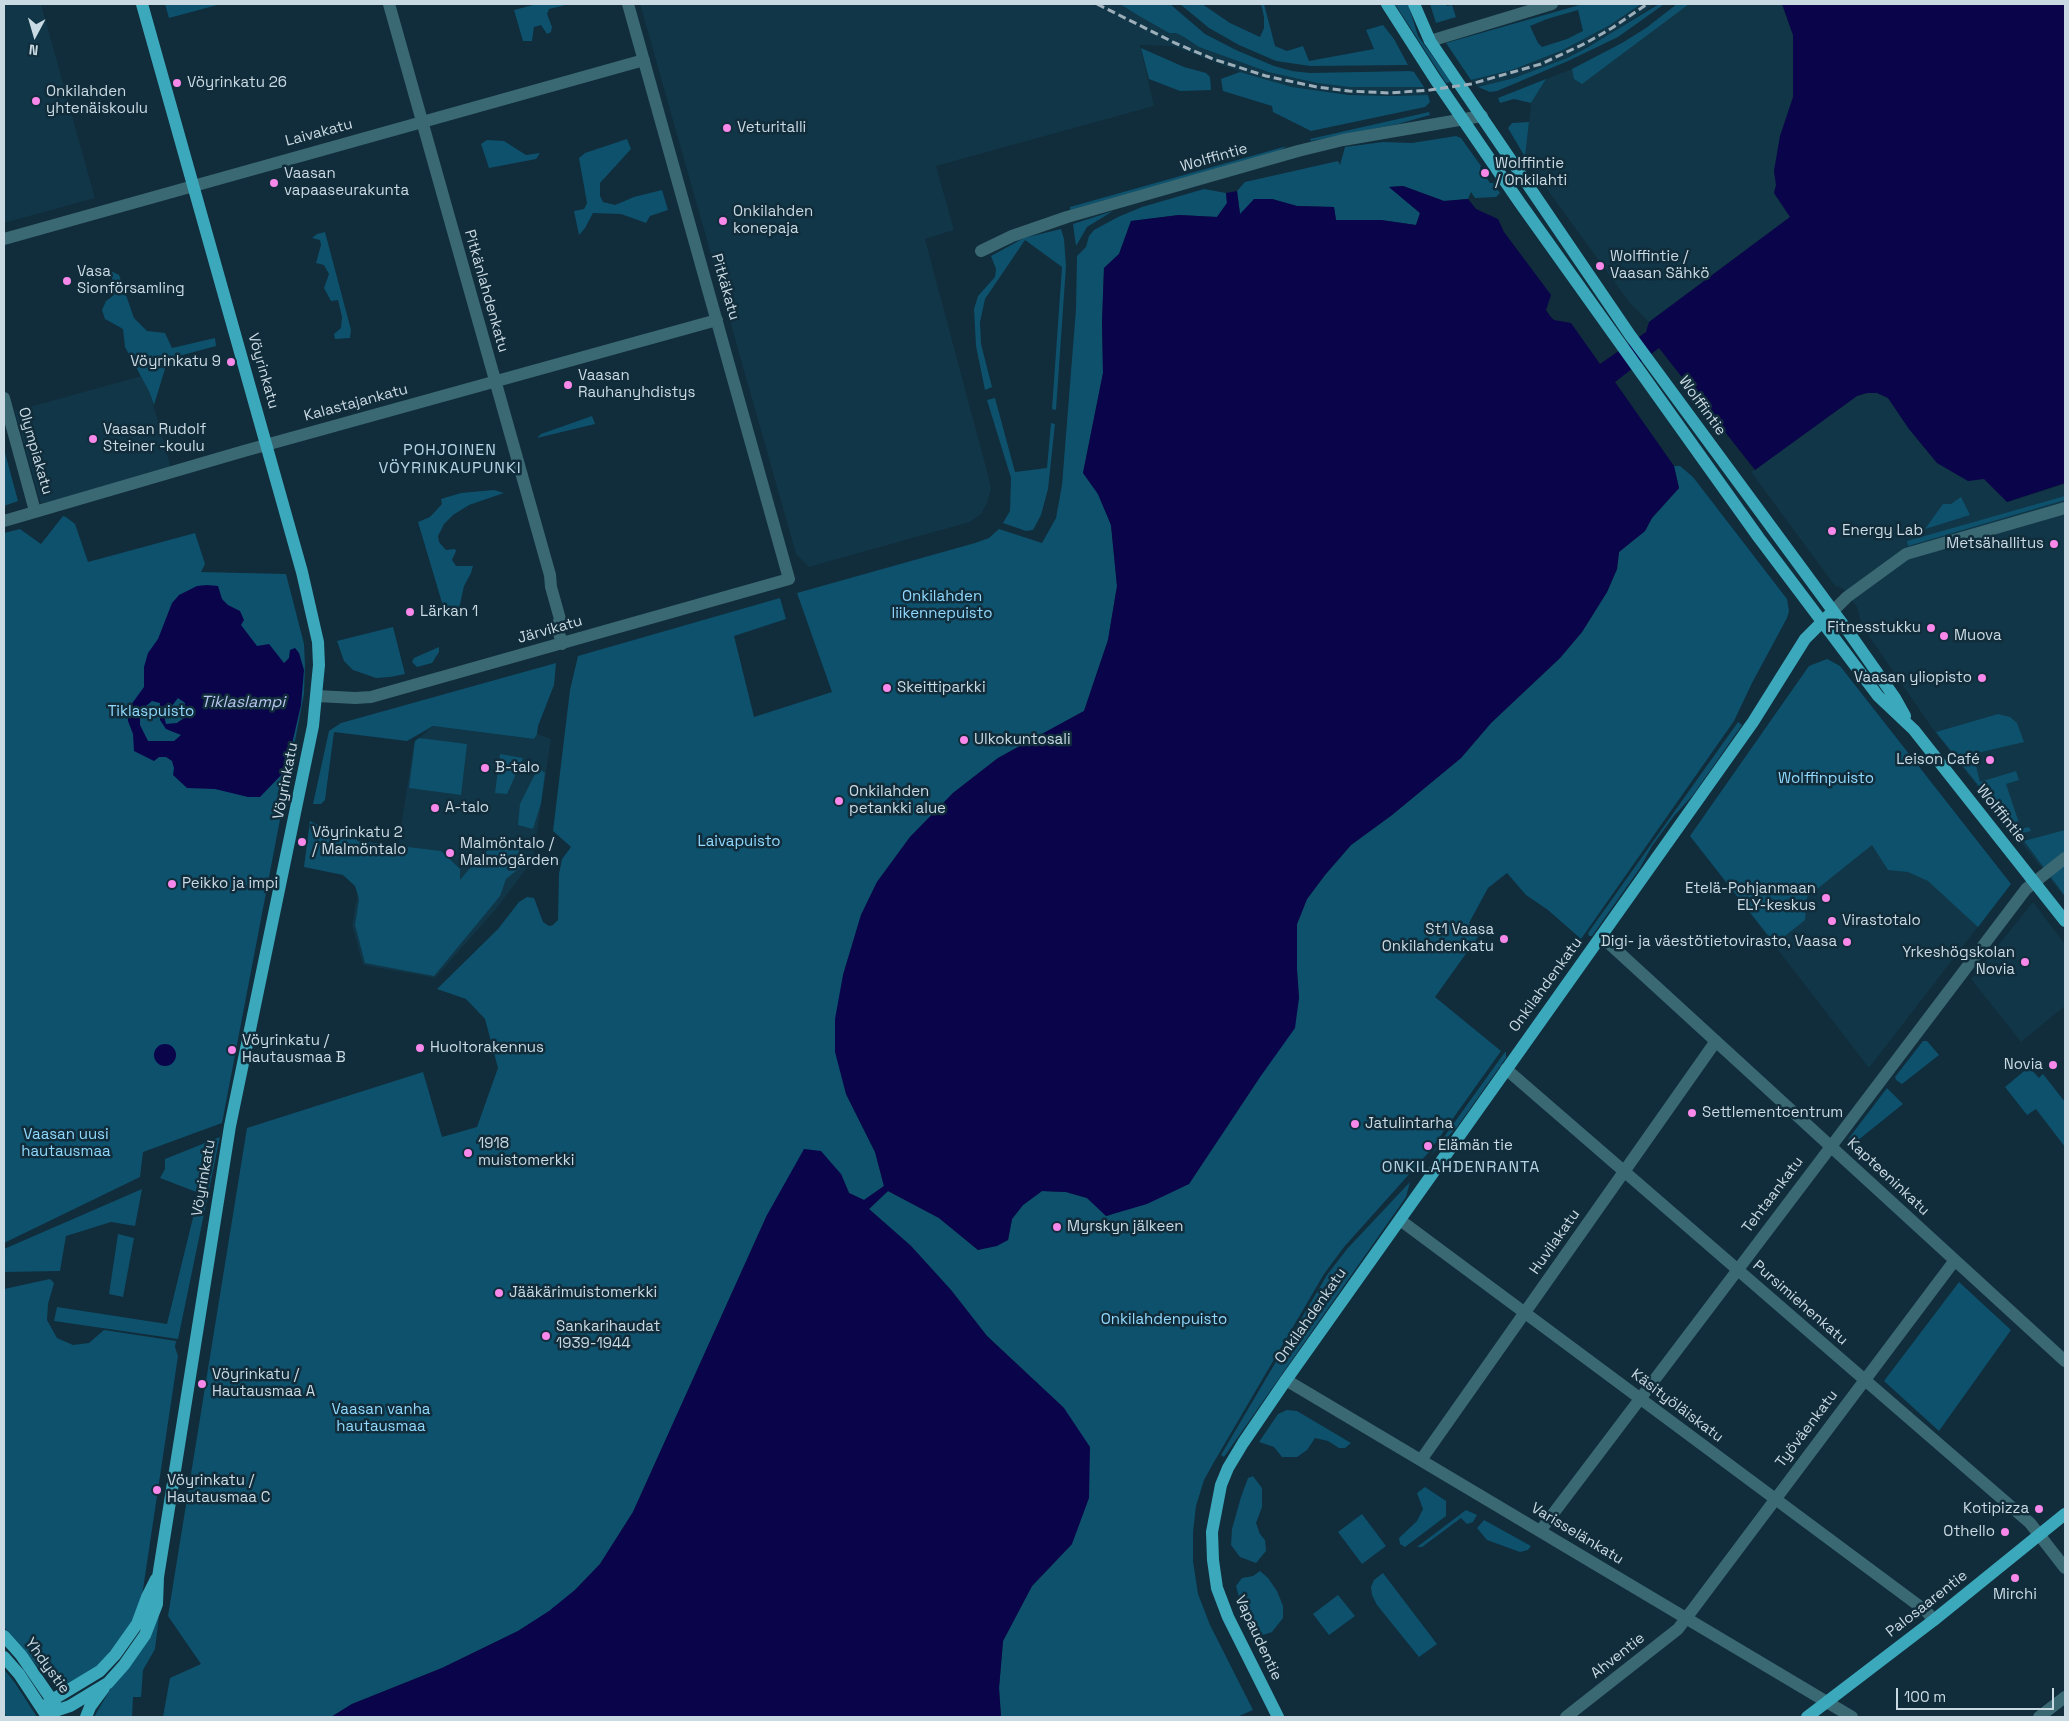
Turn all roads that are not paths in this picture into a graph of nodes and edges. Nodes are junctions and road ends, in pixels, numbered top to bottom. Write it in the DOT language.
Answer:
graph roads {
  1 [pos="142,4"];
  2 [pos="389,4"];
  3 [pos="628,4"];
  4 [pos="1387,4"];
  5 [pos="1414,4"];
  6 [pos="1552,4"];
  7 [pos="1430,41"];
  8 [pos="644,60"];
  9 [pos="1482,116"];
  10 [pos="1463,120"];
  11 [pos="422,121"];
  12 [pos="193,185"];
  13 [pos="4,239"];
  14 [pos="981,251"];
  15 [pos="717,320"];
  16 [pos="1625,339"];
  17 [pos="1646,367"];
  18 [pos="495,382"];
  19 [pos="4,398"];
  20 [pos="267,445"];
  21 [pos="2065,508"];
  22 [pos="35,512"];
  23 [pos="4,521"];
  24 [pos="789,580"];
  25 [pos="1833,611"];
  26 [pos="1822,622"];
  27 [pos="562,644"];
  28 [pos="317,696"];
  29 [pos="1911,727"];
  30 [pos="2065,858"];
  31 [pos="2035,881"];
  32 [pos="2065,921"];
  33 [pos="1601,936"];
  34 [pos="1716,1042"];
  35 [pos="1506,1069"];
  36 [pos="1831,1146"];
  37 [pos="1625,1172"];
  38 [pos="1400,1220"];
  39 [pos="1955,1260"];
  40 [pos="1738,1270"];
  41 [pos="1525,1313"];
  42 [pos="2065,1361"];
  43 [pos="1286,1380"];
  44 [pos="1864,1380"];
  45 [pos="1640,1399"];
  46 [pos="1421,1460"];
  47 [pos="1775,1499"];
  48 [pos="2065,1514"];
  49 [pos="1540,1531"];
  50 [pos="2039,1535"];
  51 [pos="2065,1568"];
  52 [pos="158,1577"];
  53 [pos="1686,1618"];
  54 [pos="1934,1620"];
  55 [pos="4,1636"];
  56 [pos="4,1657"];
  57 [pos="108,1683"];
  58 [pos="2065,1697"];
  59 [pos="52,1700"];
  60 [pos="1826,1702"];
  61 [pos="61,1714"];
  62 [pos="46,1716"];
  63 [pos="86,1717"];
  64 [pos="1278,1717"];
  65 [pos="1566,1717"];
  66 [pos="1807,1717"];
  67 [pos="1852,1717"];
  68 [pos="2038,1717"];
  1 -- 12 [label="main road, Vöyrinkatu"];
  2 -- 11 [label="street, Pitkänlahdenkatu"];
  3 -- 8 [label="street, Pitkäkatu"];
  4 -- 10 [label="main road"];
  5 -- 7 [label="main road"];
  6 -- 7 [label="street"];
  7 -- 9 [label="main road"];
  8 -- 11 [label="street, Laivakatu"];
  8 -- 15 [label="street, Pitkäkatu"];
  9 -- 10 [label="street, Wolffintie"];
  9 -- 16 [label="main road, Wolffintie"];
  10 -- 14 [label="street, Wolffintie"];
  10 -- 16 [label="main road, Wolffintie"];
  11 -- 12 [label="street, Laivakatu"];
  11 -- 18 [label="street, Pitkänlahdenkatu"];
  12 -- 13 [label="street, Laivakatu"];
  12 -- 20 [label="main road, Vöyrinkatu"];
  15 -- 18 [label="street, Kalastajankatu"];
  15 -- 24 [label="street, Pitkäkatu"];
  16 -- 17 [label="main road, Wolffintie"];
  17 -- 25 [label="main road, Wolffintie"];
  17 -- 26 [label="main road, Wolffintie"];
  18 -- 20 [label="street, Kalastajankatu"];
  18 -- 27 [label="street, Pitkänlahdenkatu"];
  19 -- 22 [label="street, Olympiakatu"];
  20 -- 22 [label="street, Kalastajankatu"];
  20 -- 28 [label="main road, Vöyrinkatu"];
  21 -- 25 [label="street"];
  22 -- 23 [label="street, Kalastajankatu"];
  24 -- 27 [label="street, Järvikatu"];
  25 -- 26 [label="main road, Onkilahdenkatu"];
  25 -- 29 [label="main road, Wolffintie"];
  26 -- 29 [label="main road, Wolffintie"];
  26 -- 33 [label="main road, Onkilahdenkatu"];
  27 -- 28 [label="street, Järvikatu"];
  28 -- 52 [label="main road, Vöyrinkatu"];
  29 -- 31 [label="main road, Wolffintie"];
  30 -- 31 [label="street, Tehtaankatu"];
  31 -- 32 [label="main road, Wolffintie"];
  31 -- 36 [label="street, Tehtaankatu"];
  33 -- 34 [label="street, Kapteeninkatu"];
  33 -- 35 [label="main road, Onkilahdenkatu"];
  34 -- 36 [label="street, Kapteeninkatu"];
  34 -- 37 [label="street, Huvilakatu"];
  35 -- 37 [label="street, Pursimiehenkatu"];
  35 -- 38 [label="main road, Onkilahdenkatu"];
  36 -- 39 [label="street, Kapteeninkatu"];
  36 -- 40 [label="street, Tehtaankatu"];
  37 -- 40 [label="street, Pursimiehenkatu"];
  37 -- 41 [label="street, Huvilakatu"];
  38 -- 41 [label="street, Käsityöläiskatu"];
  38 -- 43 [label="main road, Onkilahdenkatu"];
  39 -- 42 [label="street, Kapteeninkatu"];
  39 -- 44 [label="street, Työväenkatu"];
  40 -- 44 [label="street, Pursimiehenkatu"];
  40 -- 45 [label="street, Tehtaankatu"];
  41 -- 45 [label="street, Käsityöläiskatu"];
  41 -- 46 [label="street, Huvilakatu"];
  43 -- 46 [label="street, Varisselänkatu"];
  43 -- 64 [label="main road, Vapaudentie"];
  44 -- 47 [label="street, Työväenkatu"];
  44 -- 50 [label="street, Pursimiehenkatu"];
  45 -- 47 [label="street, Käsityöläiskatu"];
  45 -- 49 [label="street, Tehtaankatu"];
  46 -- 49 [label="street, Varisselänkatu"];
  47 -- 53 [label="street, Työväenkatu"];
  47 -- 54 [label="street, Käsityöläiskatu"];
  48 -- 50 [label="main road, Palosaarentie"];
  49 -- 53 [label="street, Varisselänkatu"];
  50 -- 51 [label="street, Pursimiehenkatu"];
  50 -- 54 [label="main road, Palosaarentie"];
  52 -- 57 [label="main road, Vöyrinkatu"];
  52 -- 59 [label="main road, Vöyrinkatu"];
  53 -- 60 [label="street, Varisselänkatu"];
  53 -- 65 [label="street, Ahventie"];
  54 -- 60 [label="main road, Palosaarentie"];
  55 -- 59 [label="main road, Yhdystie"];
  56 -- 62 [label="main road, Yhdystie"];
  57 -- 61 [label="main road, Vöyrinkatu"];
  57 -- 63 [label="main road"];
  58 -- 68 [label="street"];
  59 -- 61 [label="main road, Yhdystie"];
  59 -- 62 [label="main road"];
  60 -- 66 [label="main road, Palosaarentie"];
  60 -- 67 [label="street, Varisselänkatu"];
  61 -- 62 [label="main road, Vöyrinkatu"];
}
